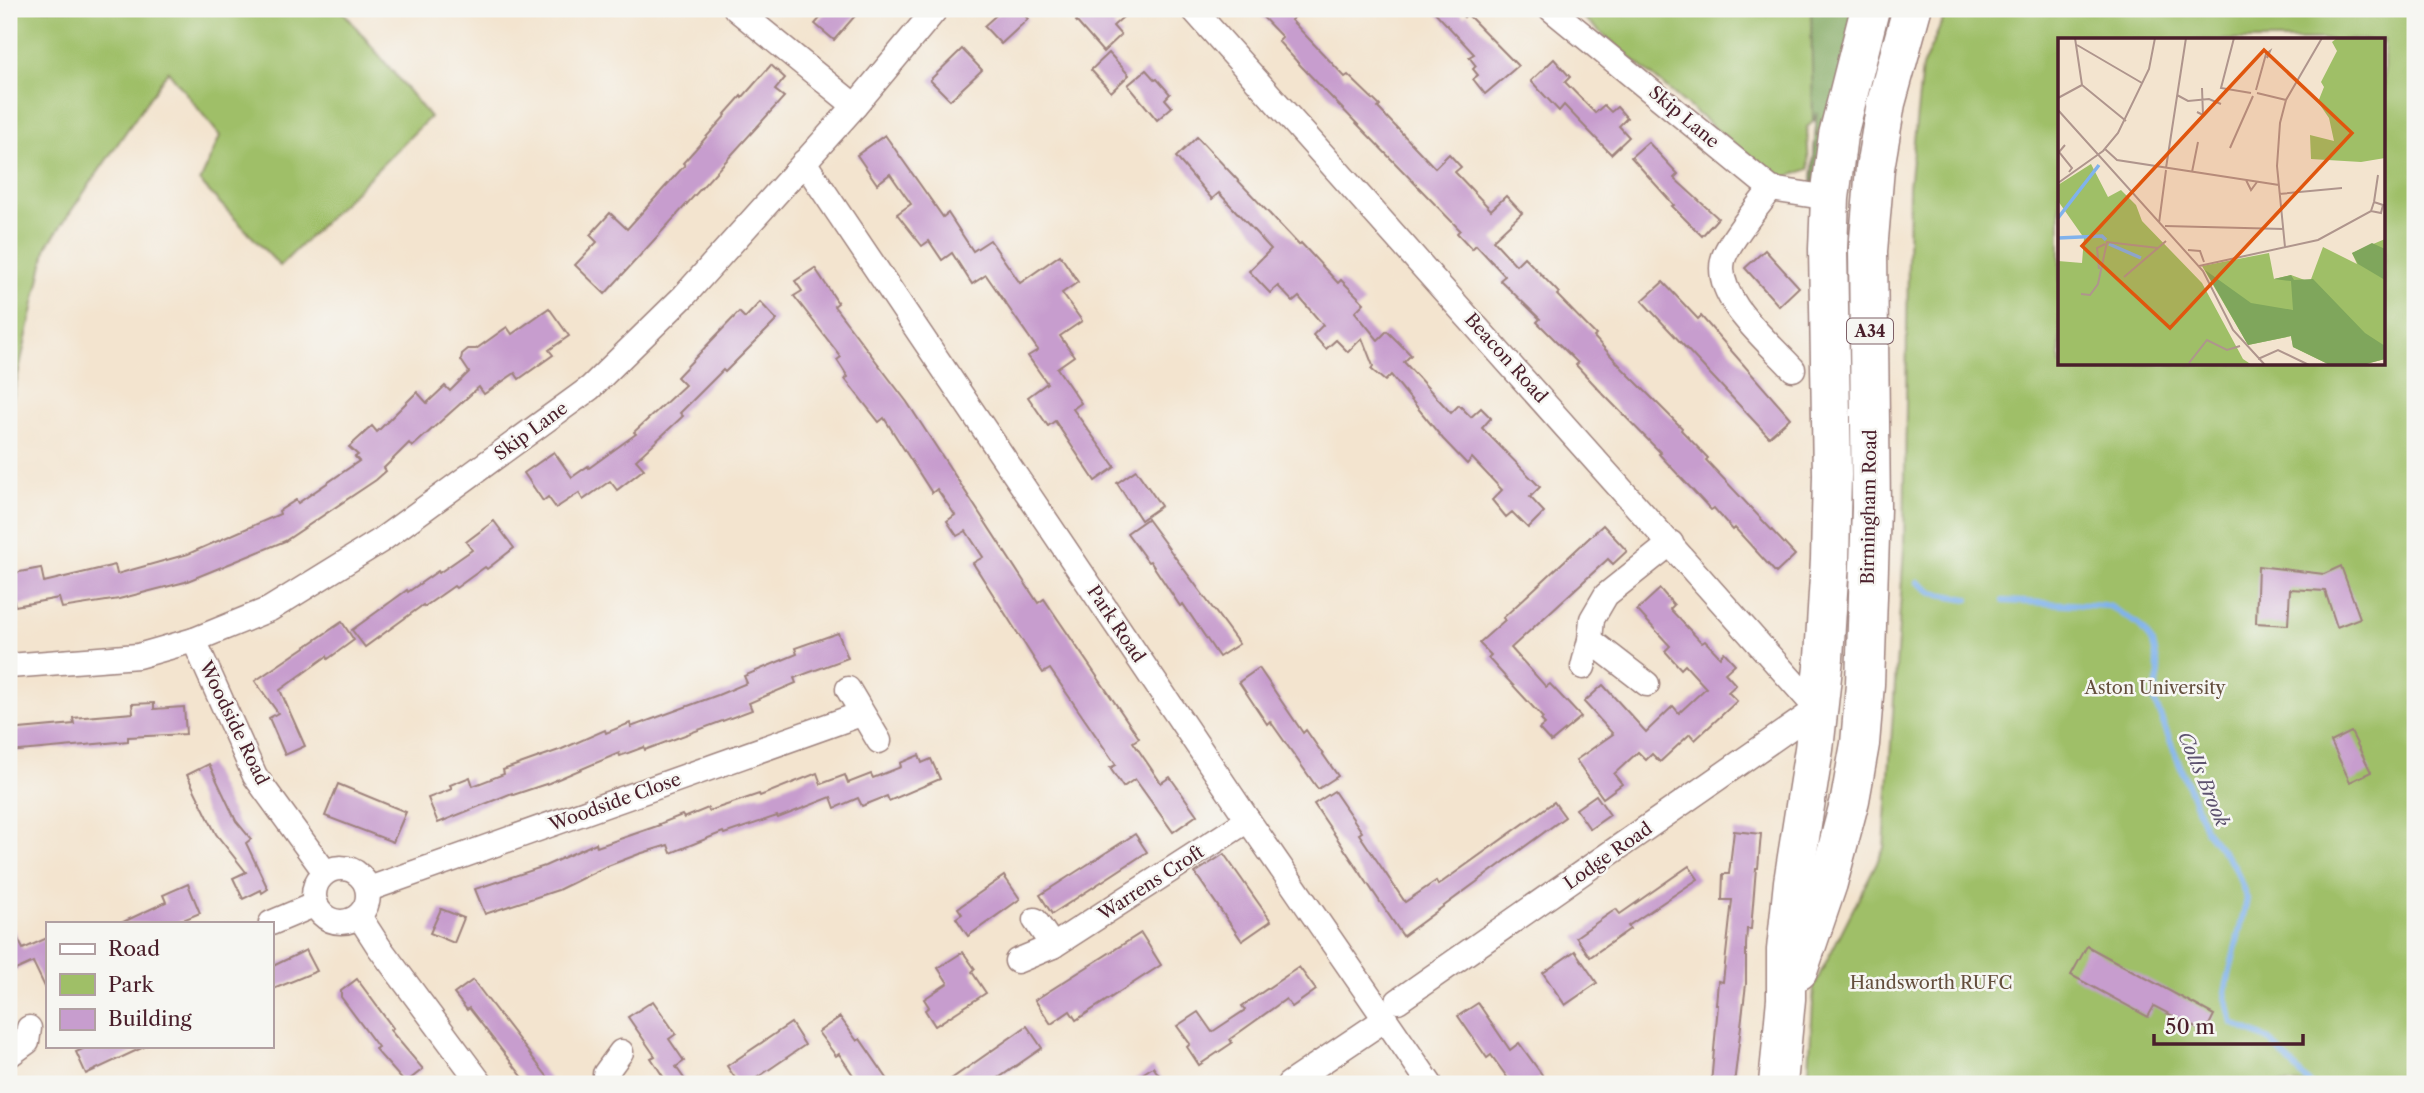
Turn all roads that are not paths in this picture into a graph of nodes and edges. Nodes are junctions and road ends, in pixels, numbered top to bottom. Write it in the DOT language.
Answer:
graph roads {
  1 [pos="736,9"];
  2 [pos="936,9"];
  3 [pos="1193,9"];
  4 [pos="1551,9"];
  5 [pos="1870,9"];
  6 [pos="1912,9"];
  7 [pos="855,106"];
  8 [pos="804,162"];
  9 [pos="1771,189"];
  10 [pos="1830,198"];
  11 [pos="1793,369"];
  12 [pos="1671,543"];
  13 [pos="194,640"];
  14 [pos="1590,640"];
  15 [pos="1866,657"];
  16 [pos="1824,658"];
  17 [pos="9,666"];
  18 [pos="1583,667"];
  19 [pos="1647,685"];
  20 [pos="848,688"];
  21 [pos="1817,709"];
  22 [pos="861,714"];
  23 [pos="879,741"];
  24 [pos="1858,754"];
  25 [pos="1812,756"];
  26 [pos="1248,820"];
  27 [pos="325,872"];
  28 [pos="369,889"];
  29 [pos="316,904"];
  30 [pos="359,916"];
  31 [pos="1035,920"];
  32 [pos="273,922"];
  33 [pos="1053,946"];
  34 [pos="1017,961"];
  35 [pos="1787,999"];
  36 [pos="1391,1010"];
  37 [pos="28,1022"];
  38 [pos="621,1052"];
  39 [pos="9,1055"];
  40 [pos="481,1084"];
  41 [pos="612,1084"];
  42 [pos="1289,1084"];
  43 [pos="1430,1084"];
  44 [pos="1778,1084"];
  1 -- 7 [label="street"];
  2 -- 7 [label="street, Skip Lane"];
  3 -- 12 [label="street, Beacon Road"];
  4 -- 9 [label="street, Skip Lane"];
  5 -- 10 [label="highway, Birmingham Road / A34"];
  6 -- 15 [label="highway, Birmingham Road / A34"];
  7 -- 8 [label="street, Skip Lane"];
  8 -- 13 [label="street, Skip Lane"];
  8 -- 26 [label="street, Park Road"];
  9 -- 10 [label="street"];
  9 -- 11 [label="street"];
  10 -- 16 [label="highway, Birmingham Road / A34"];
  12 -- 14 [label="street"];
  12 -- 21 [label="street, Beacon Road"];
  13 -- 17 [label="street, Skip Lane"];
  13 -- 27 [label="street, Woodside Road"];
  14 -- 18 [label="street"];
  14 -- 19 [label="street"];
  15 -- 16 [label="highway"];
  15 -- 24 [label="highway, Birmingham Road / A34"];
  16 -- 21 [label="highway, Birmingham Road / A34"];
  20 -- 22 [label="street"];
  21 -- 25 [label="highway, Birmingham Road / A34"];
  21 -- 36 [label="street, Lodge Road"];
  22 -- 23 [label="street"];
  22 -- 28 [label="street, Woodside Close"];
  24 -- 25 [label="highway"];
  24 -- 35 [label="highway, Birmingham Road / A34"];
  25 -- 35 [label="highway, Birmingham Road / A34"];
  26 -- 33 [label="street, Warrens Croft"];
  26 -- 36 [label="street, Park Road"];
  27 -- 28 [label="street"];
  27 -- 29 [label="street"];
  28 -- 30 [label="street"];
  29 -- 30 [label="street"];
  29 -- 32 [label="street"];
  30 -- 40 [label="street"];
  31 -- 33 [label="street"];
  33 -- 34 [label="street, Warrens Croft"];
  35 -- 44 [label="highway, Birmingham Road / A34"];
  36 -- 42 [label="street, Lodge Road"];
  36 -- 43 [label="street, Park Road"];
  37 -- 39 [label="street"];
  38 -- 41 [label="street"];
}
